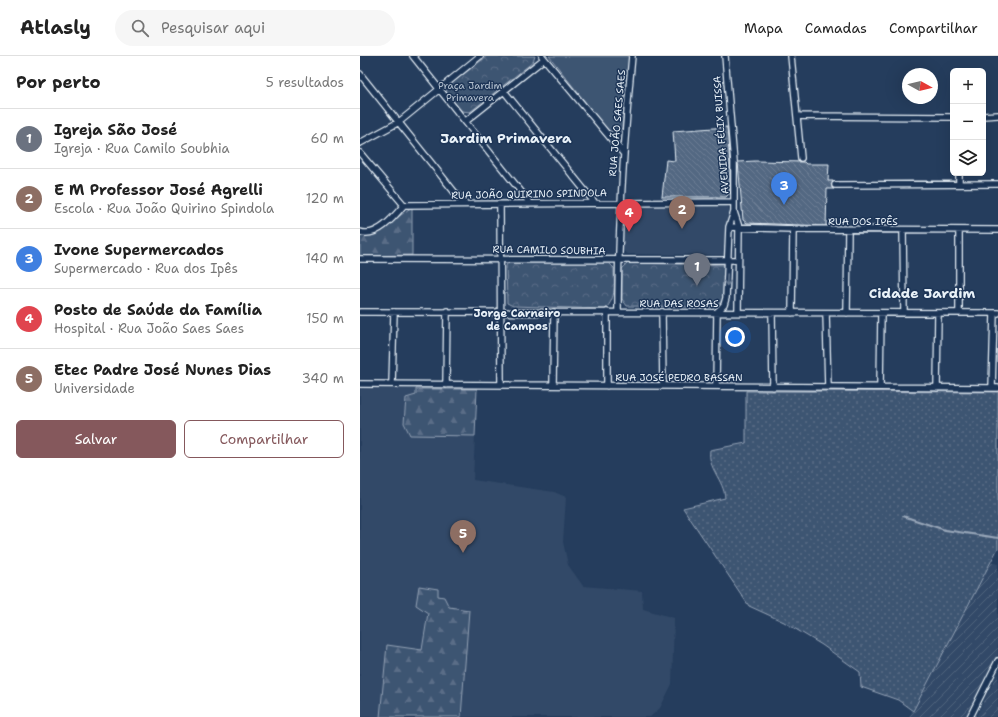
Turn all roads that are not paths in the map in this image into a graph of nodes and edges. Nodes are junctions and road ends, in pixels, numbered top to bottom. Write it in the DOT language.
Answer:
graph roads {
  1 [pos="413,56"];
  2 [pos="479,56"];
  3 [pos="632,56"];
  4 [pos="725,56"];
  5 [pos="791,56"];
  6 [pos="543,58"];
  7 [pos="360,74"];
  8 [pos="439,90"];
  9 [pos="504,91"];
  10 [pos="998,115"];
  11 [pos="798,116"];
  12 [pos="986,116"];
  13 [pos="950,117"];
  14 [pos="466,121"];
  15 [pos="399,122"];
  16 [pos="360,143"];
  17 [pos="360,152"];
  18 [pos="623,153"];
  19 [pos="801,158"];
  20 [pos="959,176"];
  21 [pos="959,183"];
  22 [pos="998,184"];
  23 [pos="835,185"];
  24 [pos="620,202"];
  25 [pos="734,202"];
  26 [pos="530,203"];
  27 [pos="595,203"];
  28 [pos="464,204"];
  29 [pos="404,205"];
  30 [pos="500,205"];
  31 [pos="734,212"];
  32 [pos="729,227"];
  33 [pos="739,227"];
  34 [pos="793,229"];
  35 [pos="848,230"];
  36 [pos="902,230"];
  37 [pos="959,230"];
  38 [pos="998,230"];
  39 [pos="360,232"];
  40 [pos="501,258"];
  41 [pos="360,259"];
  42 [pos="618,259"];
  43 [pos="727,260"];
  44 [pos="738,260"];
  45 [pos="447,311"];
  46 [pos="360,312"];
  47 [pos="394,312"];
  48 [pos="500,312"];
  49 [pos="554,312"];
  50 [pos="607,312"];
  51 [pos="618,312"];
  52 [pos="662,312"];
  53 [pos="717,312"];
  54 [pos="738,312"];
  55 [pos="772,312"];
  56 [pos="792,312"];
  57 [pos="826,313"];
  58 [pos="847,313"];
  59 [pos="881,313"];
  60 [pos="904,313"];
  61 [pos="938,313"];
  62 [pos="959,313"];
  63 [pos="996,313"];
  64 [pos="360,384"];
  65 [pos="392,384"];
  66 [pos="446,385"];
  67 [pos="501,385"];
  68 [pos="553,386"];
  69 [pos="607,386"];
  70 [pos="663,386"];
  71 [pos="716,386"];
  72 [pos="773,387"];
  73 [pos="828,387"];
  74 [pos="880,388"];
  75 [pos="937,388"];
  76 [pos="995,388"];
  77 [pos="998,661"];
  78 [pos="970,717"];
  1 -- 8 [label="street"];
  2 -- 8 [label="street"];
  3 -- 18 [label="street, RUA JOÃO SAES SAES"];
  4 -- 25 [label="street, AVENIDA FÉLIX BUISSA"];
  5 -- 11 [label="street"];
  6 -- 9 [label="street"];
  6 -- 18 [label="street"];
  7 -- 15 [label="street"];
  8 -- 14 [label="street"];
  8 -- 15 [label="street"];
  9 -- 14 [label="street"];
  9 -- 27 [label="street"];
  10 -- 12 [label="street"];
  11 -- 13 [label="street"];
  11 -- 19 [label="street"];
  14 -- 26 [label="street"];
  15 -- 16 [label="street"];
  15 -- 28 [label="street"];
  17 -- 29 [label="street"];
  18 -- 24 [label="street, RUA JOÃO SAES SAES"];
  20 -- 21 [label="street"];
  21 -- 22 [label="street"];
  21 -- 23 [label="street"];
  24 -- 25 [label="street, RUA JOÃO QUIRINO SPINDOLA"];
  24 -- 27 [label="street, RUA JOÃO QUIRINO SPINDOLA"];
  24 -- 42 [label="street, RUA JOÃO SAES SAES"];
  25 -- 31 [label="street, AVENIDA FÉLIX BUISSA"];
  26 -- 27 [label="street, RUA JOÃO QUIRINO SPINDOLA"];
  26 -- 30 [label="street, RUA JOÃO QUIRINO SPINDOLA"];
  28 -- 29 [label="street, RUA JOÃO QUIRINO SPINDOLA"];
  28 -- 30 [label="street, RUA JOÃO QUIRINO SPINDOLA"];
  29 -- 39 [label="street"];
  30 -- 40 [label="street"];
  31 -- 32 [label="street, AVENIDA FÉLIX BUISSA"];
  31 -- 33 [label="street, AVENIDA FÉLIX BUISSA"];
  32 -- 33 [label="street, RUA DOS IPÊS"];
  32 -- 43 [label="street, AVENIDA FÉLIX BUISSA"];
  33 -- 34 [label="street, RUA DOS IPÊS"];
  33 -- 44 [label="street"];
  34 -- 35 [label="street, RUA DOS IPÊS"];
  34 -- 56 [label="street"];
  35 -- 36 [label="street, RUA DOS IPÊS"];
  35 -- 58 [label="street"];
  36 -- 37 [label="street, RUA DOS IPÊS"];
  36 -- 60 [label="street"];
  37 -- 38 [label="street, RUA DOS IPÊS"];
  37 -- 62 [label="street"];
  40 -- 41 [label="street, RUA CAMILO SOUBHIA"];
  40 -- 42 [label="street, RUA CAMILO SOUBHIA"];
  40 -- 48 [label="street"];
  42 -- 43 [label="street, RUA CAMILO SOUBHIA"];
  42 -- 51 [label="street, RUA JOÃO SAES SAES"];
  43 -- 44 [label="street, RUA CAMILO SOUBHIA"];
  43 -- 53 [label="street, AVENIDA FÉLIX BUISSA, one-way"];
  44 -- 54 [label="street"];
  45 -- 47 [label="street, RUA DAS ROSAS"];
  45 -- 48 [label="street, RUA DAS ROSAS"];
  45 -- 66 [label="street"];
  46 -- 47 [label="street, RUA DAS ROSAS"];
  47 -- 65 [label="street"];
  48 -- 49 [label="street, RUA DAS ROSAS"];
  48 -- 67 [label="street"];
  49 -- 50 [label="street, RUA DAS ROSAS"];
  49 -- 68 [label="street"];
  50 -- 51 [label="street, RUA DAS ROSAS"];
  50 -- 69 [label="street"];
  51 -- 52 [label="street, RUA DAS ROSAS"];
  52 -- 53 [label="street, RUA DAS ROSAS"];
  52 -- 70 [label="street"];
  53 -- 54 [label="street, RUA DAS ROSAS"];
  53 -- 71 [label="street"];
  54 -- 55 [label="street, RUA DAS ROSAS"];
  55 -- 56 [label="street, RUA DAS ROSAS"];
  55 -- 72 [label="street"];
  56 -- 57 [label="street, RUA DAS ROSAS"];
  57 -- 58 [label="street, RUA DAS ROSAS"];
  57 -- 73 [label="street"];
  58 -- 59 [label="street, RUA DAS ROSAS"];
  59 -- 60 [label="street, RUA DAS ROSAS"];
  59 -- 74 [label="street"];
  60 -- 61 [label="street, RUA DAS ROSAS"];
  61 -- 62 [label="street, RUA DAS ROSAS"];
  61 -- 75 [label="street"];
  62 -- 63 [label="street, RUA DAS ROSAS"];
  63 -- 76 [label="street"];
  64 -- 65 [label="street, RUA JOSÉ PEDRO BASSAN"];
  65 -- 66 [label="street, RUA JOSÉ PEDRO BASSAN"];
  66 -- 67 [label="street, RUA JOSÉ PEDRO BASSAN"];
  67 -- 68 [label="street, RUA JOSÉ PEDRO BASSAN"];
  68 -- 69 [label="street, RUA JOSÉ PEDRO BASSAN"];
  69 -- 70 [label="street, RUA JOSÉ PEDRO BASSAN"];
  70 -- 71 [label="street, RUA JOSÉ PEDRO BASSAN"];
  71 -- 72 [label="street, RUA JOSÉ PEDRO BASSAN"];
  72 -- 73 [label="street, RUA JOSÉ PEDRO BASSAN"];
  73 -- 74 [label="street, RUA JOSÉ PEDRO BASSAN"];
  74 -- 75 [label="street, RUA JOSÉ PEDRO BASSAN"];
  75 -- 76 [label="street, RUA JOSÉ PEDRO BASSAN"];
  77 -- 78 [label="street"];
}
